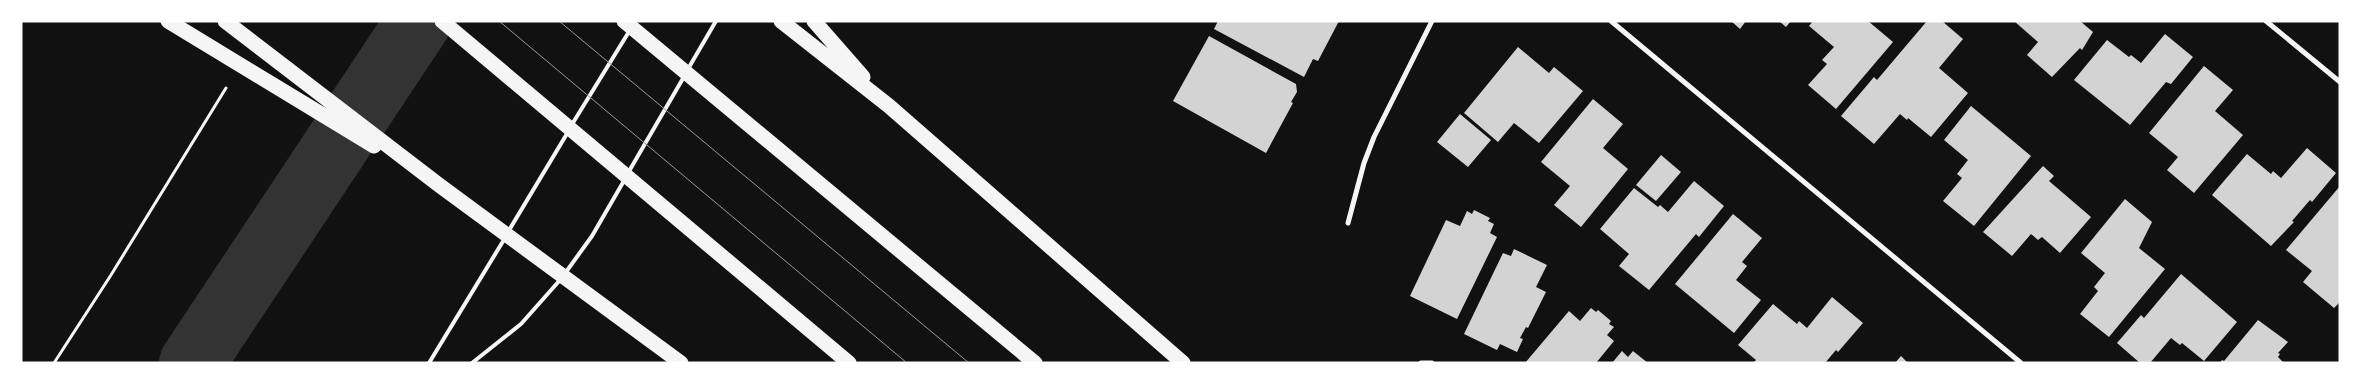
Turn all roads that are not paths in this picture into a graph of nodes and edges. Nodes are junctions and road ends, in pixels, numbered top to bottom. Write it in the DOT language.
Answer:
graph roads {
  1 [pos="168,21"];
  2 [pos="225,21"];
  3 [pos="442,21"];
  4 [pos="624,21"];
  5 [pos="635,21"];
  6 [pos="716,21"];
  7 [pos="781,21"];
  8 [pos="814,21"];
  9 [pos="1432,21"];
  10 [pos="1611,21"];
  11 [pos="2266,21"];
  12 [pos="2340,82"];
  13 [pos="889,106"];
  14 [pos="439,185"];
  15 [pos="1348,223"];
  16 [pos="430,363"];
  17 [pos="472,363"];
  18 [pos="681,363"];
  19 [pos="848,363"];
  20 [pos="1035,363"];
  21 [pos="1183,363"];
  22 [pos="1421,363"];
  23 [pos="1432,363"];
  24 [pos="2021,363"];
  1 -- 14 [label="highway"];
  2 -- 14 [label="highway"];
  3 -- 19 [label="highway"];
  4 -- 20 [label="highway"];
  5 -- 16 [label="lane"];
  6 -- 17 [label="lane"];
  7 -- 13 [label="highway"];
  8 -- 13 [label="highway"];
  9 -- 15 [label="street"];
  10 -- 24 [label="street"];
  11 -- 12 [label="street"];
  13 -- 21 [label="highway"];
  14 -- 18 [label="highway"];
  22 -- 23 [label="street"];
}
